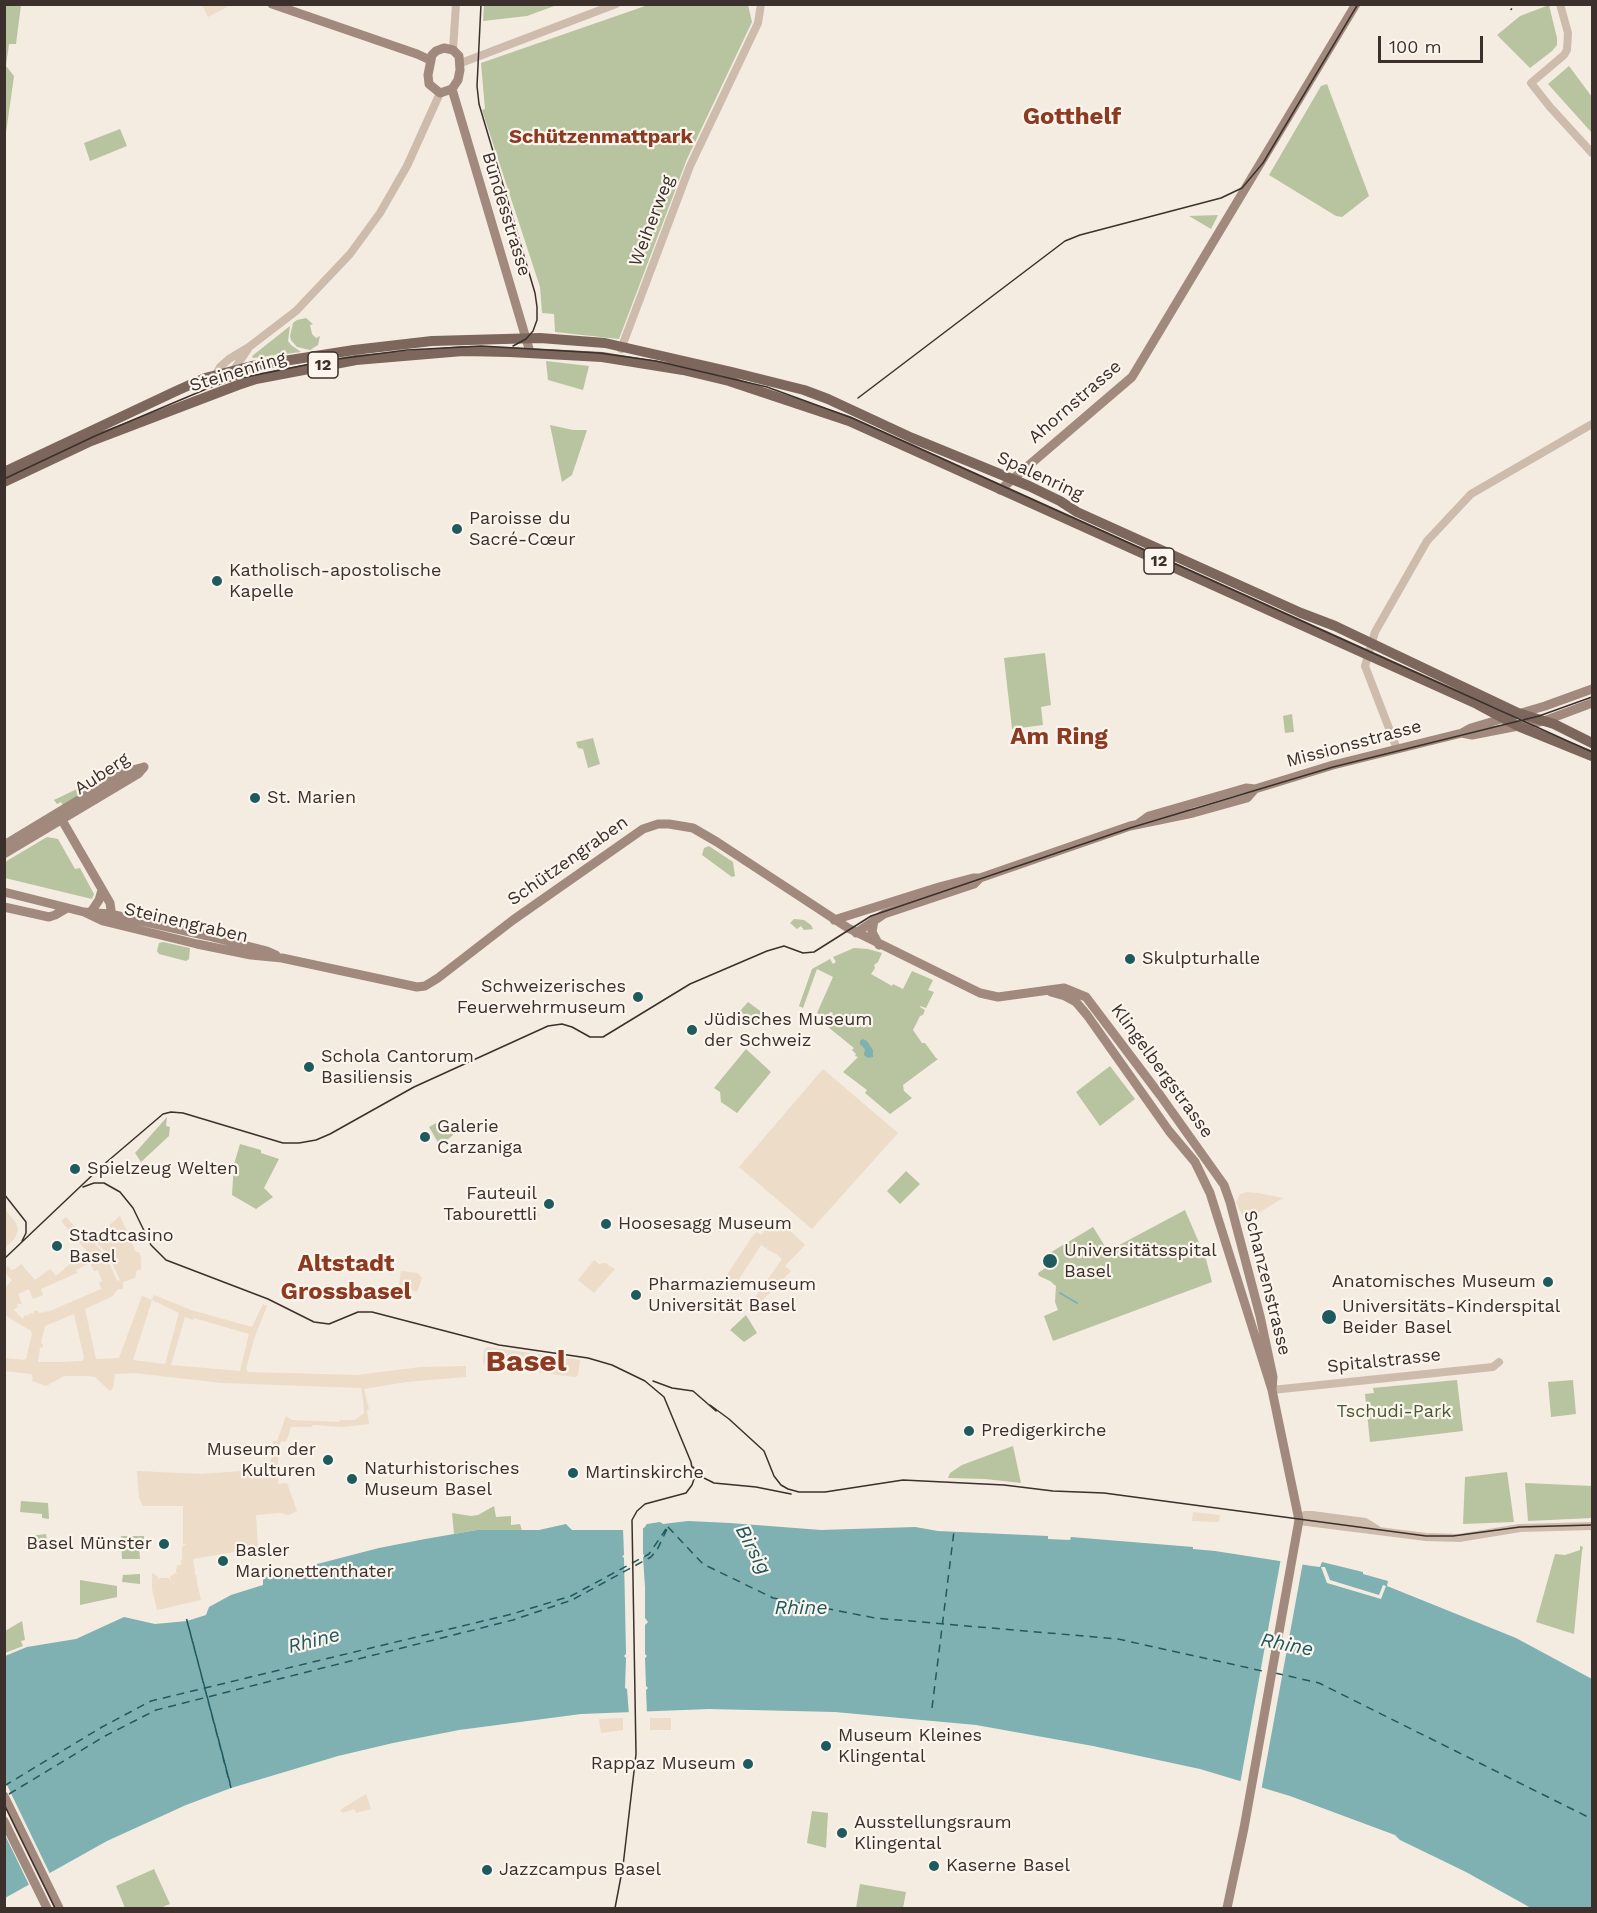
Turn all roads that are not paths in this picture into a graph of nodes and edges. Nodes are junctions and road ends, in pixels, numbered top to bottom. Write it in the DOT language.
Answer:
graph roads {
  1 [pos="272,4"];
  2 [pos="456,4"];
  3 [pos="616,4"];
  4 [pos="1356,4"];
  5 [pos="1560,4"];
  6 [pos="761,6"];
  7 [pos="453,50"];
  8 [pos="430,60"];
  9 [pos="461,63"];
  10 [pos="452,89"];
  11 [pos="440,93"];
  12 [pos="1593,153"];
  13 [pos="529,346"];
  14 [pos="249,347"];
  15 [pos="621,349"];
  16 [pos="233,371"];
  17 [pos="216,375"];
  18 [pos="1593,424"];
  19 [pos="104,431"];
  20 [pos="17,471"];
  21 [pos="4,472"];
  22 [pos="1011,480"];
  23 [pos="4,482"];
  24 [pos="1000,490"];
  25 [pos="1371,643"];
  26 [pos="1368,655"];
  27 [pos="1593,689"];
  28 [pos="1593,703"];
  29 [pos="1485,709"];
  30 [pos="1518,713"];
  31 [pos="1504,718"];
  32 [pos="1544,721"];
  33 [pos="1485,724"];
  34 [pos="1518,726"];
  35 [pos="1461,733"];
  36 [pos="1593,743"];
  37 [pos="1397,749"];
  38 [pos="1593,756"];
  39 [pos="59,816"];
  40 [pos="4,845"];
  41 [pos="4,854"];
  42 [pos="980,878"];
  43 [pos="102,890"];
  44 [pos="4,892"];
  45 [pos="4,907"];
  46 [pos="67,908"];
  47 [pos="859,911"];
  48 [pos="87,912"];
  49 [pos="107,917"];
  50 [pos="834,920"];
  51 [pos="874,920"];
  52 [pos="852,931"];
  53 [pos="879,945"];
  54 [pos="443,974"];
  55 [pos="1049,991"];
  56 [pos="1224,1185"];
  57 [pos="1213,1201"];
  58 [pos="1499,1362"];
  59 [pos="1272,1390"];
  60 [pos="1299,1521"];
  61 [pos="1593,1526"];
  62 [pos="4,1796"];
  63 [pos="4,1821"];
  64 [pos="47,1908"];
  65 [pos="59,1908"];
  66 [pos="1227,1908"];
  1 -- 8 [label="main road"];
  2 -- 7 [label="street"];
  3 -- 9 [label="street"];
  4 -- 22 [label="main road, Ahornstrasse"];
  5 -- 12 [label="street"];
  6 -- 15 [label="street, Weiherweg"];
  7 -- 8 [label="main road"];
  7 -- 9 [label="main road"];
  8 -- 11 [label="main road"];
  9 -- 10 [label="main road"];
  10 -- 11 [label="main road"];
  10 -- 13 [label="main road, Bundesstrasse"];
  11 -- 14 [label="street"];
  13 -- 15 [label="main road, Spalenring / 12"];
  13 -- 16 [label="main road, Steinenring / 12"];
  13 -- 19 [label="main road, Steinenring / 12"];
  13 -- 24 [label="main road, Spalenring / 12"];
  14 -- 16 [label="street"];
  14 -- 17 [label="street"];
  15 -- 22 [label="main road, Spalenring / 12"];
  16 -- 17 [label="main road, Steinenring / 12"];
  17 -- 19 [label="main road, Steinenring / 12"];
  18 -- 25 [label="street"];
  19 -- 20 [label="main road, 12"];
  20 -- 21 [label="main road, 12"];
  20 -- 23 [label="main road, 12"];
  22 -- 24 [label="main road, Ahornstrasse"];
  22 -- 25 [label="main road, Spalenring / 12"];
  24 -- 26 [label="main road, Spalenring / 12"];
  25 -- 26 [label="street"];
  25 -- 30 [label="main road, Spalenring / 12"];
  26 -- 29 [label="main road, Spalenring / 12"];
  26 -- 37 [label="street"];
  27 -- 30 [label="main road, Missionsstrasse"];
  28 -- 32 [label="main road, Missionsstrasse"];
  29 -- 31 [label="main road, Spalenring / 12"];
  29 -- 33 [label="main road"];
  30 -- 31 [label="main road, Missionsstrasse"];
  30 -- 32 [label="main road, 12"];
  31 -- 33 [label="main road, Missionsstrasse"];
  31 -- 34 [label="main road, 12"];
  32 -- 34 [label="main road, Missionsstrasse"];
  32 -- 36 [label="main road, 12"];
  33 -- 35 [label="main road, Missionsstrasse"];
  34 -- 35 [label="main road, Missionsstrasse"];
  34 -- 38 [label="main road, 12"];
  35 -- 37 [label="main road, Missionsstrasse"];
  37 -- 42 [label="main road, Missionsstrasse"];
  39 -- 39 [label="main road, Auberg"];
  39 -- 40 [label="main road, Auberg"];
  39 -- 41 [label="main road, Auberg"];
  39 -- 43 [label="main road"];
  42 -- 47 [label="main road, Missionsstrasse"];
  42 -- 51 [label="main road, Missionsstrasse"];
  43 -- 48 [label="main road"];
  43 -- 49 [label="main road"];
  44 -- 46 [label="main road, Steinengraben"];
  45 -- 46 [label="main road"];
  46 -- 48 [label="main road, Steinengraben"];
  47 -- 50 [label="main road, Missionsstrasse"];
  47 -- 52 [label="main road"];
  48 -- 49 [label="main road, Steinengraben"];
  49 -- 54 [label="main road, Steinengraben"];
  50 -- 52 [label="main road, Schützengraben"];
  50 -- 54 [label="main road, Schützengraben"];
  51 -- 52 [label="main road, Missionsstrasse"];
  51 -- 53 [label="main road"];
  52 -- 53 [label="main road, Schützengraben"];
  53 -- 55 [label="main road, Schützengraben"];
  55 -- 56 [label="main road, Klingelbergstrasse"];
  55 -- 57 [label="main road, Klingelbergstrasse"];
  56 -- 59 [label="main road, Schanzenstrasse"];
  57 -- 59 [label="main road, Schanzenstrasse"];
  58 -- 59 [label="street, Spitalstrasse"];
  59 -- 60 [label="main road, Schanzenstrasse"];
  60 -- 61 [label="street"];
  60 -- 66 [label="main road"];
  62 -- 65 [label="main road"];
  63 -- 64 [label="main road"];
}
